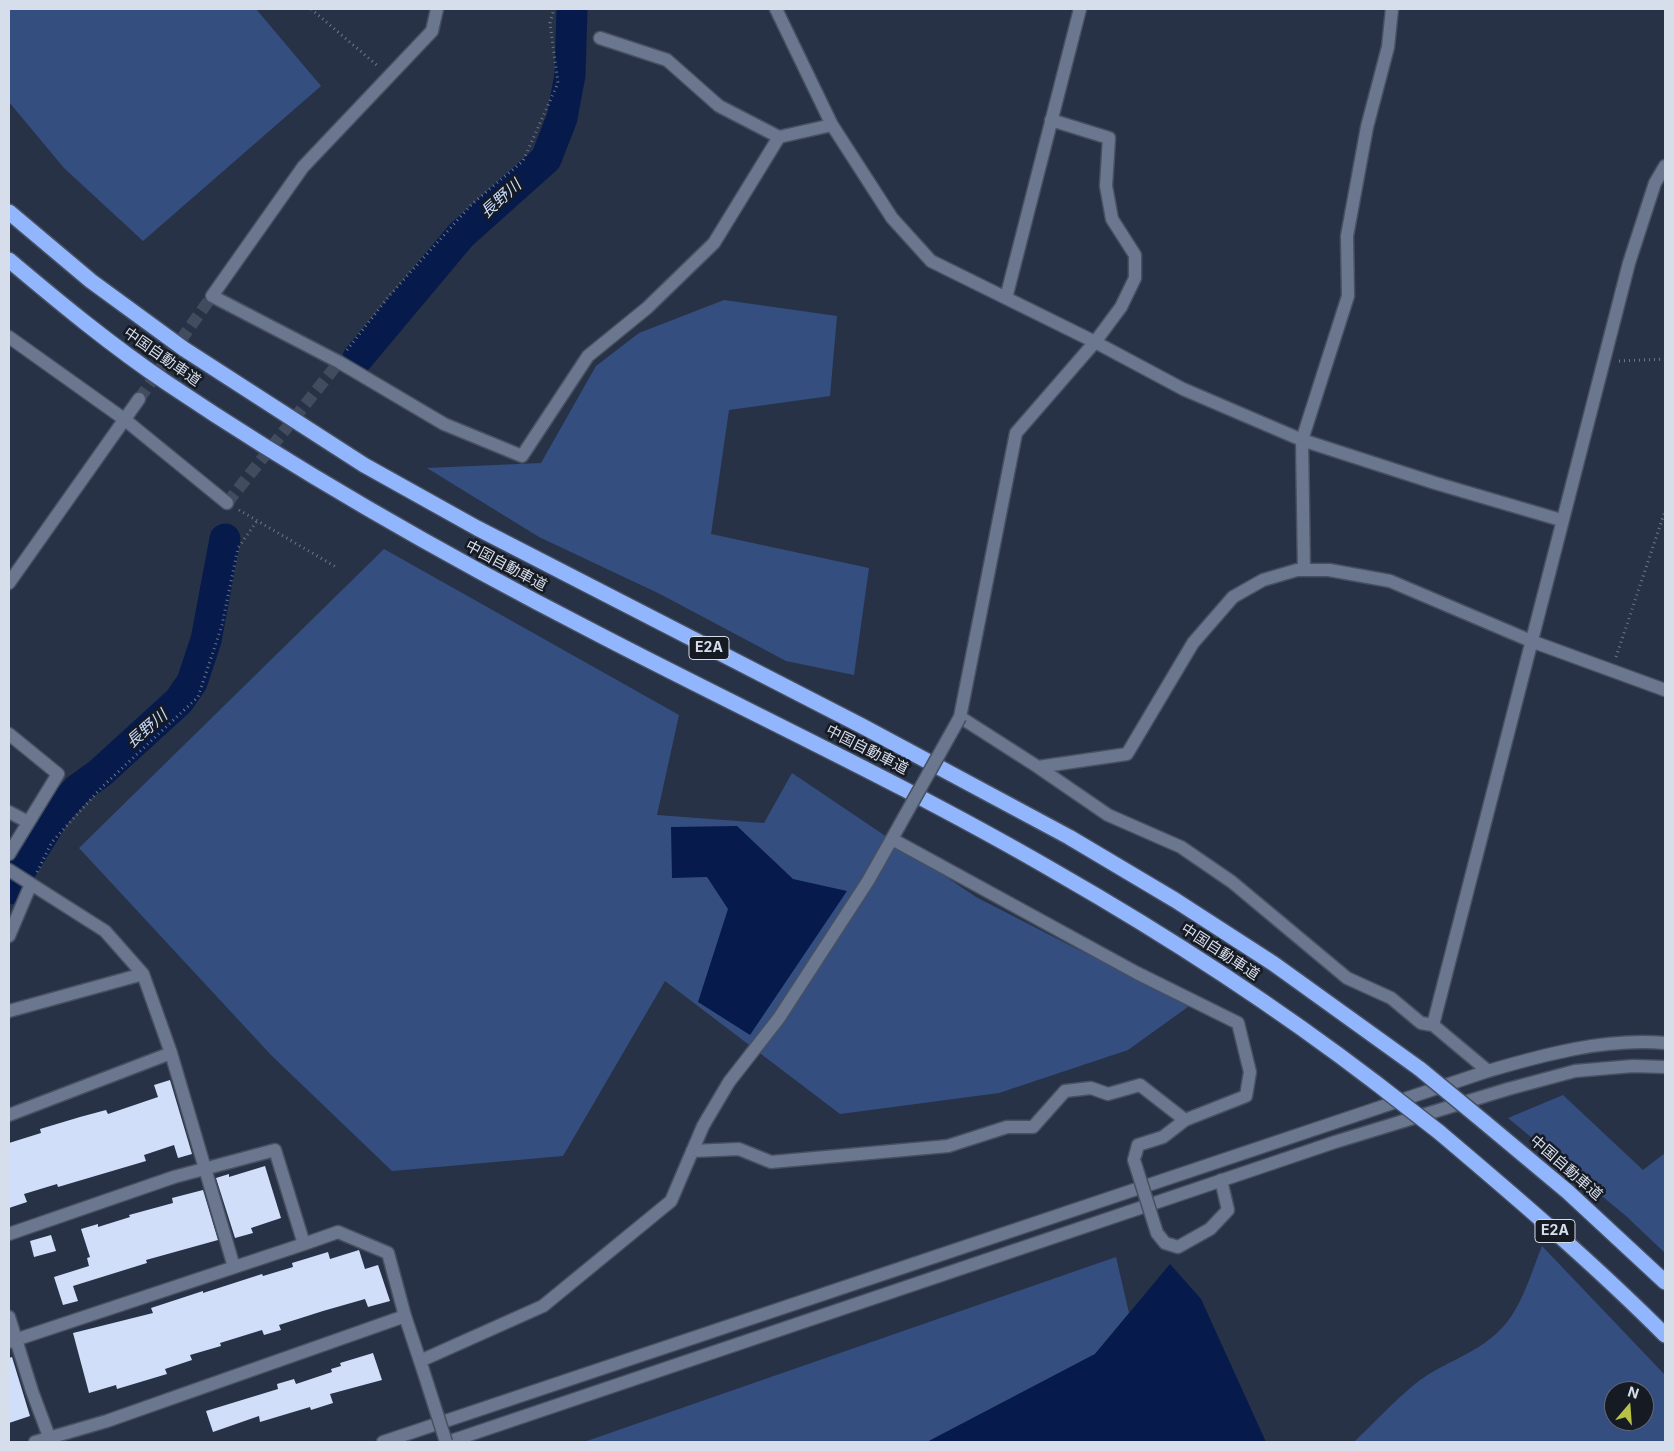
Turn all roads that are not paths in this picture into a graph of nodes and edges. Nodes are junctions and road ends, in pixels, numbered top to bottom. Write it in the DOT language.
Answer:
graph roads {
  1 [pos="438,9"];
  2 [pos="776,9"];
  3 [pos="1080,9"];
  4 [pos="1392,9"];
  5 [pos="600,38"];
  6 [pos="1051,120"];
  7 [pos="832,125"];
  8 [pos="779,137"];
  9 [pos="1665,166"];
  10 [pos="9,212"];
  11 [pos="9,260"];
  12 [pos="1006,298"];
  13 [pos="9,337"];
  14 [pos="1095,342"];
  15 [pos="138,399"];
  16 [pos="124,420"];
  17 [pos="1302,440"];
  18 [pos="228,503"];
  19 [pos="1561,520"];
  20 [pos="1304,570"];
  21 [pos="9,583"];
  22 [pos="1531,642"];
  23 [pos="1665,690"];
  24 [pos="960,717"];
  25 [pos="9,734"];
  26 [pos="1038,766"];
  27 [pos="9,812"];
  28 [pos="28,822"];
  29 [pos="895,833"];
  30 [pos="9,854"];
  31 [pos="9,870"];
  32 [pos="31,884"];
  33 [pos="9,936"];
  34 [pos="144,974"];
  35 [pos="9,1011"];
  36 [pos="1434,1025"];
  37 [pos="1665,1043"];
  38 [pos="171,1053"];
  39 [pos="1665,1067"];
  40 [pos="1488,1071"];
  41 [pos="9,1115"];
  42 [pos="1185,1120"];
  43 [pos="692,1151"];
  44 [pos="204,1169"];
  45 [pos="1221,1180"];
  46 [pos="9,1234"];
  47 [pos="304,1244"];
  48 [pos="234,1268"];
  49 [pos="1665,1282"];
  50 [pos="405,1316"];
  51 [pos="9,1317"];
  52 [pos="1665,1334"];
  53 [pos="13,1341"];
  54 [pos="421,1365"];
  55 [pos="51,1440"];
  56 [pos="34,1442"];
  57 [pos="383,1442"];
  58 [pos="447,1442"];
  1 -- 8 [label="street"];
  2 -- 7 [label="street"];
  3 -- 6 [label="street"];
  4 -- 17 [label="street"];
  5 -- 8 [label="street"];
  6 -- 12 [label="street"];
  6 -- 14 [label="street"];
  7 -- 8 [label="street"];
  7 -- 12 [label="street"];
  9 -- 19 [label="street"];
  10 -- 49 [label="highway, 中国自動車道 / E2A, bridge"];
  11 -- 52 [label="highway, 中国自動車道 / E2A, bridge"];
  12 -- 14 [label="street"];
  13 -- 16 [label="street"];
  14 -- 17 [label="street"];
  14 -- 24 [label="street"];
  15 -- 16 [label="street"];
  16 -- 18 [label="street"];
  16 -- 21 [label="street"];
  17 -- 19 [label="street"];
  17 -- 20 [label="street"];
  19 -- 22 [label="street"];
  20 -- 22 [label="street"];
  20 -- 26 [label="street"];
  22 -- 23 [label="street"];
  22 -- 36 [label="street"];
  24 -- 26 [label="street"];
  24 -- 29 [label="street, bridge"];
  25 -- 28 [label="street"];
  26 -- 36 [label="street"];
  27 -- 28 [label="street"];
  28 -- 30 [label="street"];
  29 -- 42 [label="street"];
  29 -- 43 [label="street"];
  31 -- 32 [label="street"];
  32 -- 33 [label="street"];
  32 -- 34 [label="street"];
  34 -- 35 [label="street"];
  34 -- 38 [label="street"];
  36 -- 40 [label="street"];
  37 -- 40 [label="street"];
  38 -- 41 [label="street"];
  38 -- 44 [label="street"];
  39 -- 45 [label="street"];
  40 -- 57 [label="street"];
  42 -- 43 [label="street"];
  42 -- 45 [label="street, bridge"];
  43 -- 54 [label="street"];
  44 -- 46 [label="street"];
  44 -- 47 [label="street"];
  44 -- 48 [label="street"];
  45 -- 58 [label="street"];
  47 -- 48 [label="street"];
  47 -- 50 [label="street"];
  48 -- 53 [label="street"];
  50 -- 54 [label="street"];
  50 -- 55 [label="street"];
  51 -- 53 [label="street"];
  53 -- 55 [label="street"];
  54 -- 58 [label="street, bridge"];
  55 -- 56 [label="street"];
}
